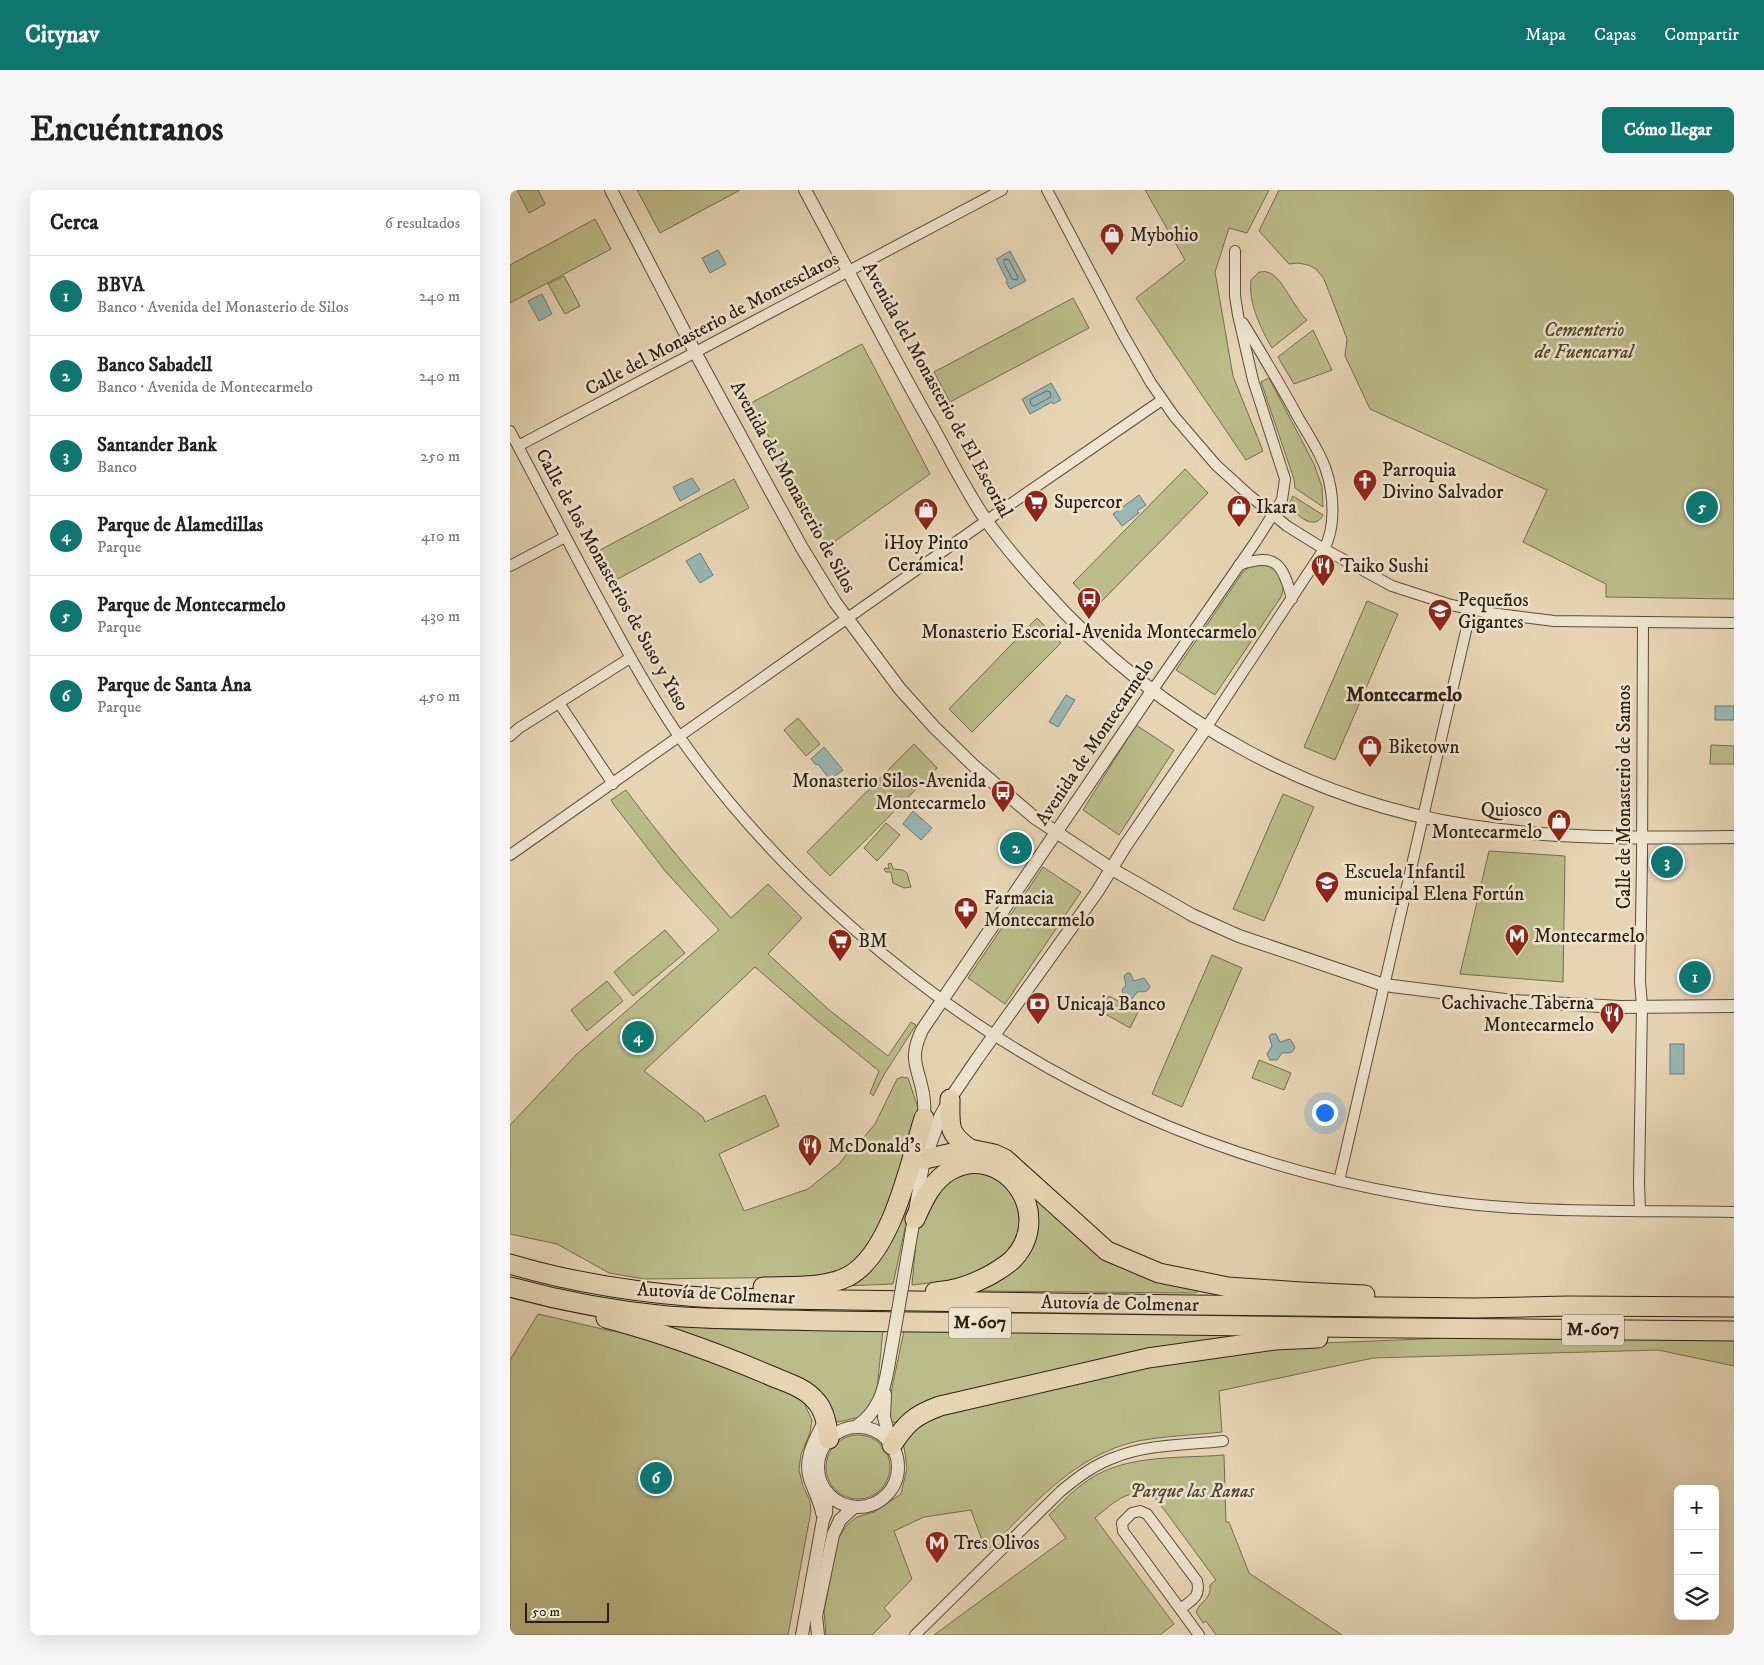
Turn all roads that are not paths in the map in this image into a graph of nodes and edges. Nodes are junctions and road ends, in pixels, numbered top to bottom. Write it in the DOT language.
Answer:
graph roads {
  1 [pos="611,190"];
  2 [pos="805,190"];
  3 [pos="1002,190"];
  4 [pos="1047,190"];
  5 [pos="1235,251"];
  6 [pos="848,272"];
  7 [pos="1238,315"];
  8 [pos="695,352"];
  9 [pos="1162,400"];
  10 [pos="510,431"];
  11 [pos="518,446"];
  12 [pos="1273,514"];
  13 [pos="986,521"];
  14 [pos="565,537"];
  15 [pos="1324,549"];
  16 [pos="1239,565"];
  17 [pos="510,566"];
  18 [pos="1292,599"];
  19 [pos="1471,609"];
  20 [pos="847,619"];
  21 [pos="1643,623"];
  22 [pos="1734,623"];
  23 [pos="630,658"];
  24 [pos="1152,691"];
  25 [pos="559,703"];
  26 [pos="514,727"];
  27 [pos="1206,728"];
  28 [pos="510,736"];
  29 [pos="680,737"];
  30 [pos="613,784"];
  31 [pos="1423,817"];
  32 [pos="1056,832"];
  33 [pos="1734,837"];
  34 [pos="1642,838"];
  35 [pos="510,855"];
  36 [pos="1112,869"];
  37 [pos="1384,985"];
  38 [pos="942,1001"];
  39 [pos="1642,1006"];
  40 [pos="1734,1006"];
  41 [pos="994,1036"];
  42 [pos="950,1100"];
  43 [pos="924,1118"];
  44 [pos="970,1149"];
  45 [pos="925,1158"];
  46 [pos="1340,1181"];
  47 [pos="1640,1211"];
  48 [pos="1734,1212"];
  49 [pos="915,1219"];
  50 [pos="510,1264"];
  51 [pos="510,1287"];
  52 [pos="665,1295"];
  53 [pos="548,1297"];
  54 [pos="834,1300"];
  55 [pos="1568,1306"];
  56 [pos="1734,1307"];
  57 [pos="1452,1329"];
  58 [pos="1734,1331"];
  59 [pos="884,1389"];
  60 [pos="825,1420"];
  61 [pos="858,1426"];
  62 [pos="828,1439"];
  63 [pos="1223,1441"];
  64 [pos="891,1443"];
  65 [pos="827,1492"];
  66 [pos="854,1507"];
  67 [pos="823,1520"];
  68 [pos="1180,1608"];
  69 [pos="802,1635"];
  70 [pos="818,1635"];
  71 [pos="915,1635"];
  72 [pos="1199,1635"];
  1 -- 8 [label="street, Avenida del Monasterio de Silos"];
  2 -- 6 [label="street, Avenida del Monasterio de El Escorial"];
  3 -- 6 [label="street, Calle del Monasterio de Montesclaros"];
  4 -- 9 [label="street"];
  5 -- 7 [label="street, Avenida de Montecarmelo"];
  6 -- 8 [label="street, Calle del Monasterio de Montesclaros"];
  6 -- 13 [label="street, Avenida del Monasterio de El Escorial"];
  7 -- 12 [label="street, Avenida de Montecarmelo"];
  7 -- 15 [label="street, Avenida de Montecarmelo"];
  8 -- 11 [label="street, Calle del Monasterio de Montesclaros"];
  8 -- 20 [label="street, Avenida del Monasterio de Silos"];
  9 -- 12 [label="street"];
  9 -- 13 [label="street"];
  10 -- 11 [label="street, Calle de los Monasterios de Suso y Yuso"];
  11 -- 14 [label="street, Calle de los Monasterios de Suso y Yuso"];
  12 -- 15 [label="street"];
  12 -- 16 [label="street, Avenida de Montecarmelo"];
  13 -- 20 [label="street"];
  13 -- 24 [label="street, Avenida del Monasterio de El Escorial"];
  14 -- 17 [label="street"];
  14 -- 23 [label="street, Calle de los Monasterios de Suso y Yuso"];
  15 -- 18 [label="street, Avenida de Montecarmelo"];
  15 -- 19 [label="street"];
  16 -- 18 [label="street"];
  16 -- 24 [label="street, Avenida de Montecarmelo"];
  18 -- 27 [label="street, Avenida de Montecarmelo"];
  19 -- 21 [label="street"];
  19 -- 31 [label="street"];
  20 -- 29 [label="street"];
  20 -- 32 [label="street, Avenida del Monasterio de Silos"];
  21 -- 22 [label="street"];
  21 -- 34 [label="street, Calle de Monasterio de Samos"];
  23 -- 25 [label="street"];
  23 -- 29 [label="street, Calle de los Monasterios de Suso y Yuso"];
  24 -- 27 [label="street, Avenida del Monasterio de El Escorial"];
  24 -- 32 [label="street, Avenida de Montecarmelo"];
  25 -- 26 [label="street"];
  25 -- 30 [label="street"];
  26 -- 28 [label="street"];
  27 -- 31 [label="street, Avenida del Monasterio de El Escorial"];
  27 -- 36 [label="street, Avenida de Montecarmelo"];
  29 -- 30 [label="street"];
  29 -- 38 [label="street, Calle de los Monasterios de Suso y Yuso"];
  30 -- 35 [label="street"];
  31 -- 34 [label="street, Avenida del Monasterio de El Escorial"];
  31 -- 37 [label="street"];
  32 -- 36 [label="street, Avenida del Monasterio de Silos"];
  32 -- 38 [label="street, Avenida de Montecarmelo"];
  33 -- 34 [label="street, Avenida del Monasterio de El Escorial"];
  34 -- 39 [label="street, Calle de Monasterio de Samos"];
  36 -- 37 [label="street, Avenida del Monasterio de Silos"];
  36 -- 41 [label="street, Avenida de Montecarmelo"];
  37 -- 39 [label="street, Avenida del Monasterio de Silos"];
  37 -- 46 [label="street"];
  38 -- 41 [label="street, Calle de los Monasterios de Suso y Yuso"];
  38 -- 43 [label="street, Avenida de Montecarmelo"];
  39 -- 40 [label="street, Avenida del Monasterio de Silos"];
  39 -- 47 [label="street, Calle de Monasterio de Samos"];
  41 -- 42 [label="street, Avenida de Montecarmelo"];
  41 -- 46 [label="street, Calle de los Monasterios de Suso y Yuso"];
  42 -- 44 [label="highway"];
  42 -- 45 [label="street, Avenida de Montecarmelo"];
  43 -- 45 [label="street, Avenida de Montecarmelo"];
  43 -- 52 [label="highway"];
  44 -- 45 [label="highway"];
  44 -- 55 [label="highway"];
  45 -- 49 [label="street, Avenida de Montecarmelo"];
  46 -- 47 [label="street, Calle de los Monasterios de Suso y Yuso"];
  47 -- 48 [label="street, Calle de los Monasterios de Suso y Yuso"];
  49 -- 54 [label="highway"];
  49 -- 59 [label="street, Avenida de Montecarmelo, bridge"];
  50 -- 52 [label="highway, Autovía de Colmenar / M-607"];
  51 -- 53 [label="highway, Autovía de Colmenar / M-607"];
  52 -- 54 [label="highway, Autovía de Colmenar / M-607"];
  53 -- 57 [label="highway, Autovía de Colmenar / M-607"];
  53 -- 60 [label="highway"];
  54 -- 55 [label="highway, Autovía de Colmenar / M-607"];
  55 -- 56 [label="highway, Autovía de Colmenar / M-607"];
  57 -- 58 [label="highway, Autovía de Colmenar / M-607"];
  57 -- 64 [label="highway"];
  59 -- 61 [label="street"];
  59 -- 64 [label="street"];
  60 -- 62 [label="highway"];
  60 -- 67 [label="street"];
  61 -- 62 [label="street"];
  61 -- 64 [label="street"];
  62 -- 65 [label="street"];
  63 -- 71 [label="street"];
  64 -- 66 [label="street"];
  65 -- 66 [label="street"];
  65 -- 67 [label="street"];
  66 -- 70 [label="street"];
  67 -- 69 [label="street"];
  68 -- 68 [label="street"];
  68 -- 72 [label="street"];
}
